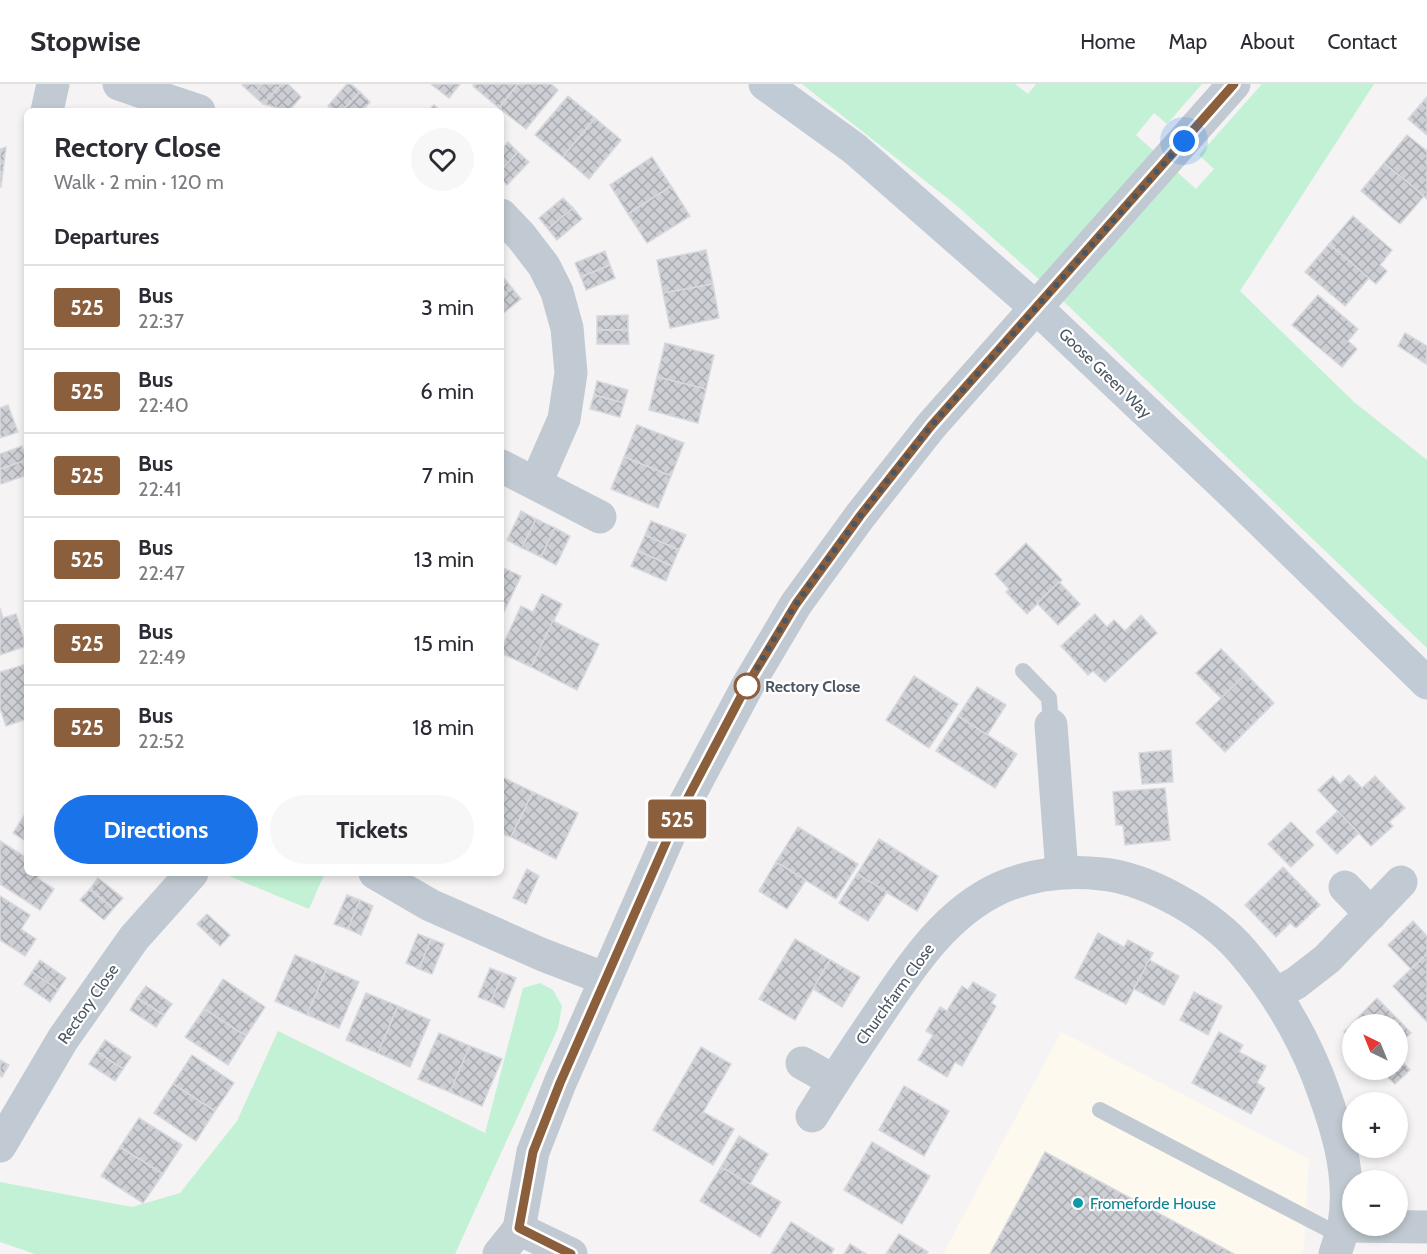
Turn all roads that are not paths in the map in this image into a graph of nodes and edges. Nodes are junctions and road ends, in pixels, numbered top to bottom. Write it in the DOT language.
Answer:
graph roads {
  1 [pos="53,84"];
  2 [pos="119,84"];
  3 [pos="765,84"];
  4 [pos="1234,84"];
  5 [pos="48,108"];
  6 [pos="190,108"];
  7 [pos="504,218"];
  8 [pos="504,467"];
  9 [pos="536,483"];
  10 [pos="600,517"];
  11 [pos="1023,671"];
  12 [pos="1427,683"];
  13 [pos="1051,725"];
  14 [pos="1062,872"];
  15 [pos="189,876"];
  16 [pos="380,876"];
  17 [pos="1401,882"];
  18 [pos="1345,887"];
  19 [pos="1371,914"];
  20 [pos="606,979"];
  21 [pos="1276,994"];
  22 [pos="802,1063"];
  23 [pos="834,1081"];
  24 [pos="1100,1110"];
  25 [pos="812,1116"];
  26 [pos="0,1146"];
  27 [pos="1427,1227"];
  28 [pos="519,1228"];
  29 [pos="1340,1238"];
  30 [pos="499,1254"];
  31 [pos="571,1254"];
  1 -- 5 [label="street"];
  2 -- 6 [label="street"];
  3 -- 12 [label="main road, Goose Green Way"];
  4 -- 20 [label="street"];
  7 -- 9 [label="street"];
  8 -- 9 [label="street"];
  9 -- 10 [label="street"];
  11 -- 13 [label="lane"];
  13 -- 14 [label="street"];
  14 -- 21 [label="street, Churchfarm Close"];
  14 -- 23 [label="street, Churchfarm Close"];
  15 -- 26 [label="street, Rectory Close"];
  16 -- 20 [label="street"];
  17 -- 19 [label="street"];
  18 -- 19 [label="street"];
  19 -- 21 [label="street"];
  20 -- 28 [label="street"];
  21 -- 29 [label="street, Churchfarm Close"];
  22 -- 23 [label="street"];
  23 -- 25 [label="street, Churchfarm Close"];
  24 -- 29 [label="lane"];
  27 -- 29 [label="street"];
  28 -- 30 [label="street"];
  28 -- 31 [label="street"];
}
